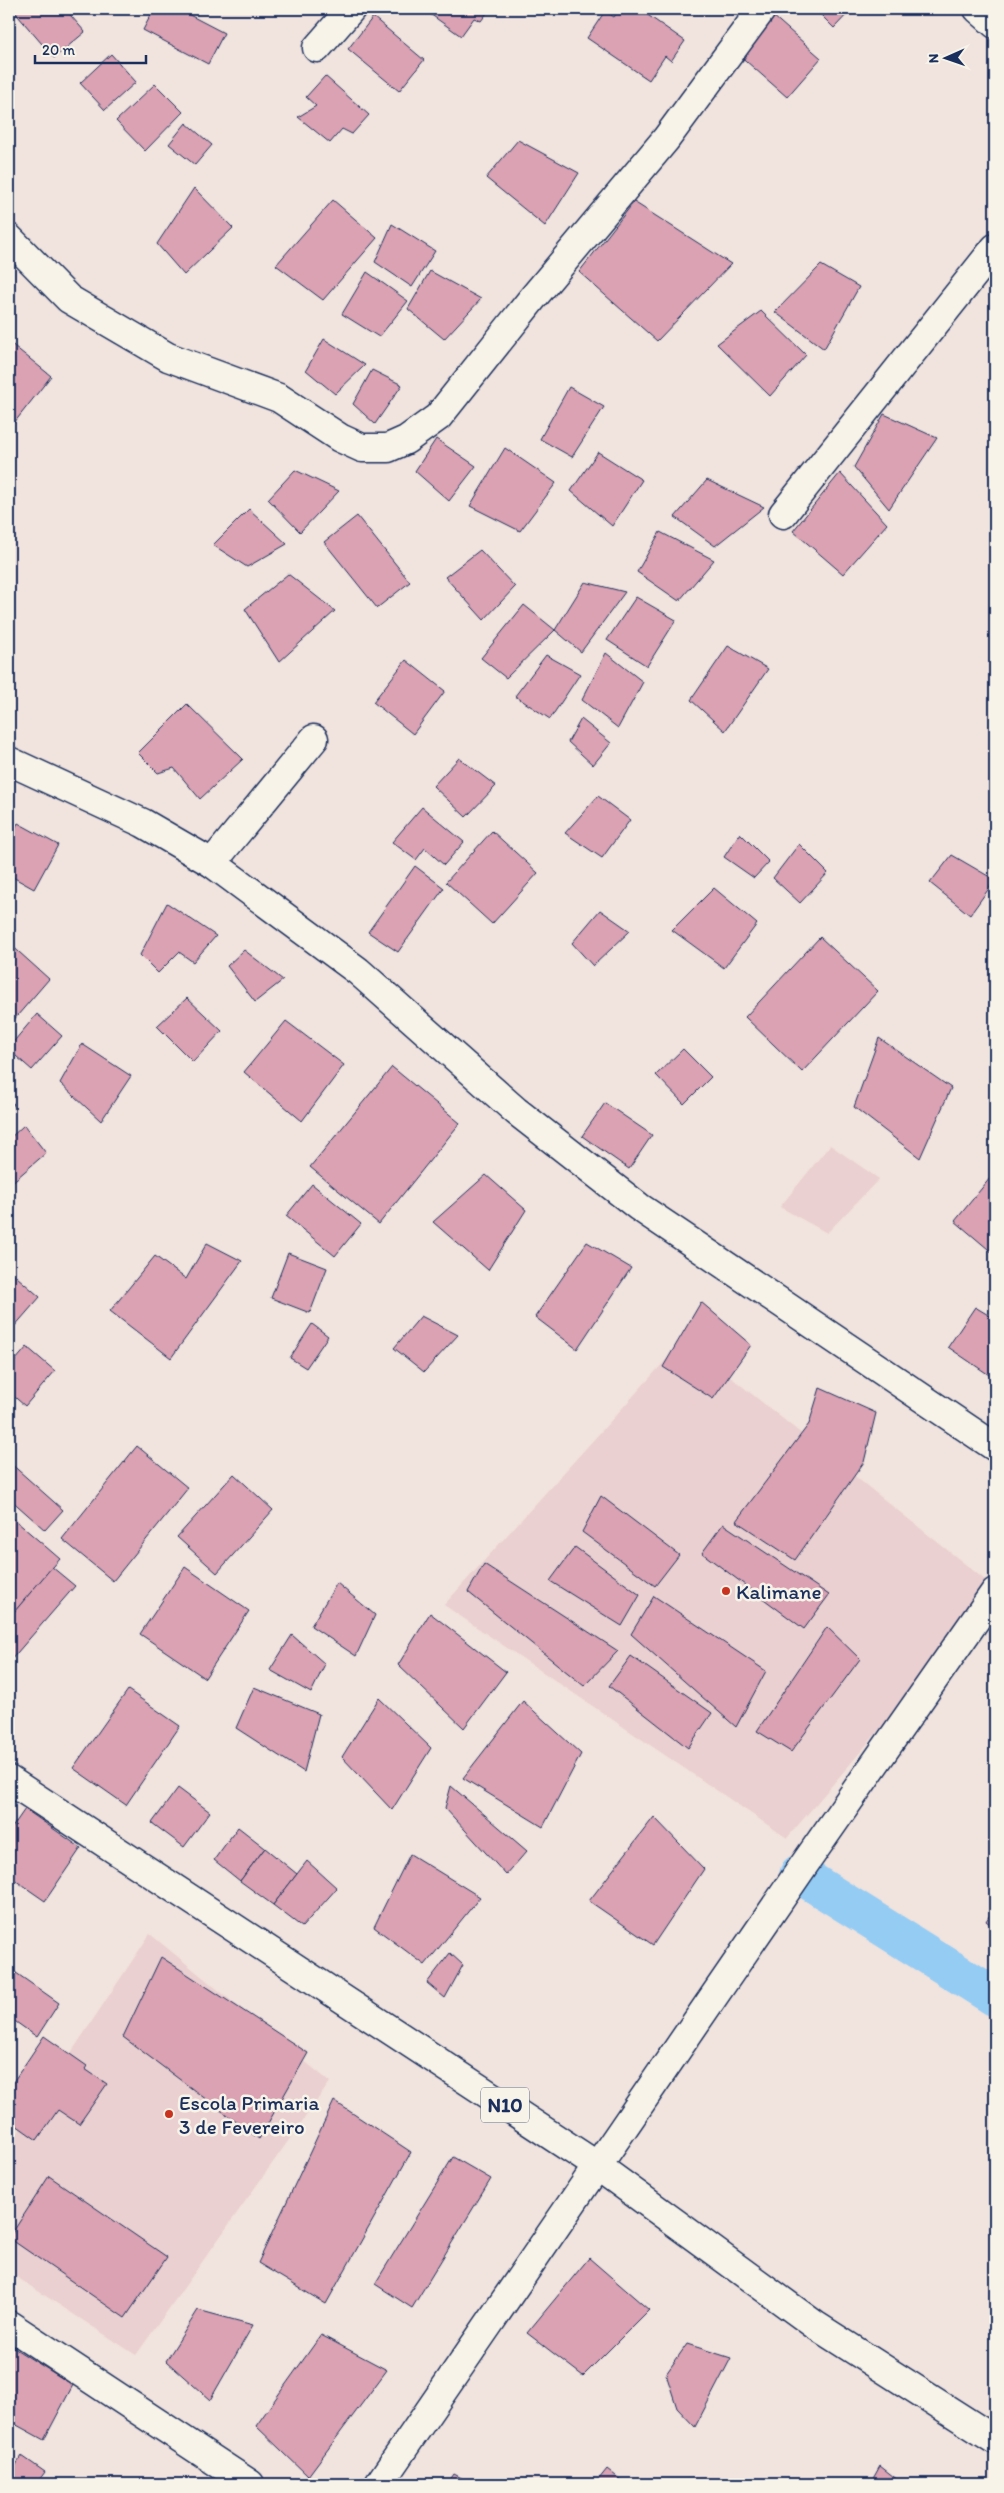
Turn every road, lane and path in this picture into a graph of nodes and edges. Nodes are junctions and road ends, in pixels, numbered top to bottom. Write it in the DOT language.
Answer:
graph roads {
  1 [pos="352,9"];
  2 [pos="762,9"];
  3 [pos="978,9"];
  4 [pos="995,24"];
  5 [pos="317,48"];
  6 [pos="9,238"];
  7 [pos="995,248"];
  8 [pos="783,514"];
  9 [pos="314,739"];
  10 [pos="9,761"];
  11 [pos="212,863"];
  12 [pos="995,1448"];
  13 [pos="995,1592"];
  14 [pos="9,1780"];
  15 [pos="596,2165"];
  16 [pos="9,2326"];
  17 [pos="995,2440"];
  18 [pos="250,2484"];
  19 [pos="379,2484"];
  1 -- 5 [label="street"];
  2 -- 6 [label="street"];
  3 -- 4 [label="street"];
  7 -- 8 [label="street"];
  9 -- 11 [label="street"];
  10 -- 11 [label="street"];
  11 -- 12 [label="street"];
  13 -- 15 [label="street"];
  14 -- 15 [label="street, N10"];
  15 -- 17 [label="street, N10"];
  15 -- 19 [label="street"];
  16 -- 18 [label="street"];
}
